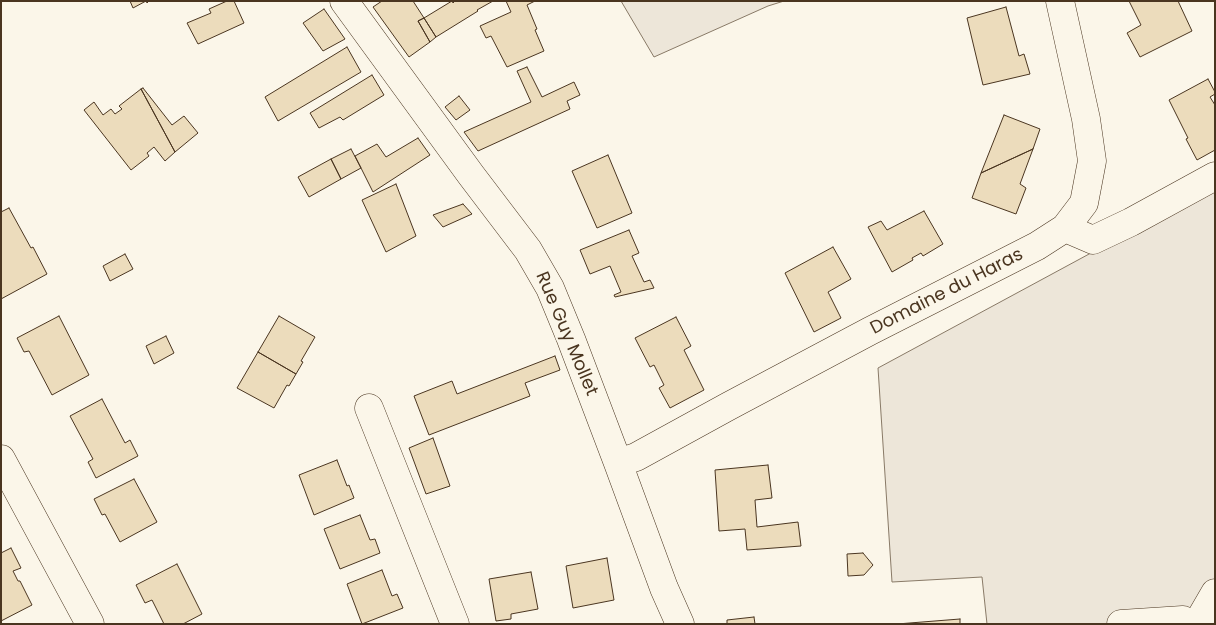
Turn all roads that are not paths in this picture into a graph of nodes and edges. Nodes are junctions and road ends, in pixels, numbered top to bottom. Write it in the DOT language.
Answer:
graph roads {
  1 [pos="344,1"];
  2 [pos="1060,1"];
  3 [pos="1215,176"];
  4 [pos="1065,228"];
  5 [pos="369,408"];
  6 [pos="1,459"];
  7 [pos="618,463"];
  8 [pos="1215,593"];
  9 [pos="90,624"];
  10 [pos="455,624"];
  11 [pos="680,624"];
  12 [pos="1121,624"];
  13 [pos="1190,624"];
  14 [pos="1197,624"];
  1 -- 7 [label="street, Rue Guy Mollet"];
  2 -- 4 [label="street, Domaine du Haras"];
  3 -- 4 [label="street"];
  4 -- 7 [label="street, Domaine du Haras"];
  5 -- 10 [label="street"];
  6 -- 9 [label="street"];
  7 -- 11 [label="street, Rue Guy Mollet"];
  8 -- 14 [label="street"];
  12 -- 13 [label="street"];
}
